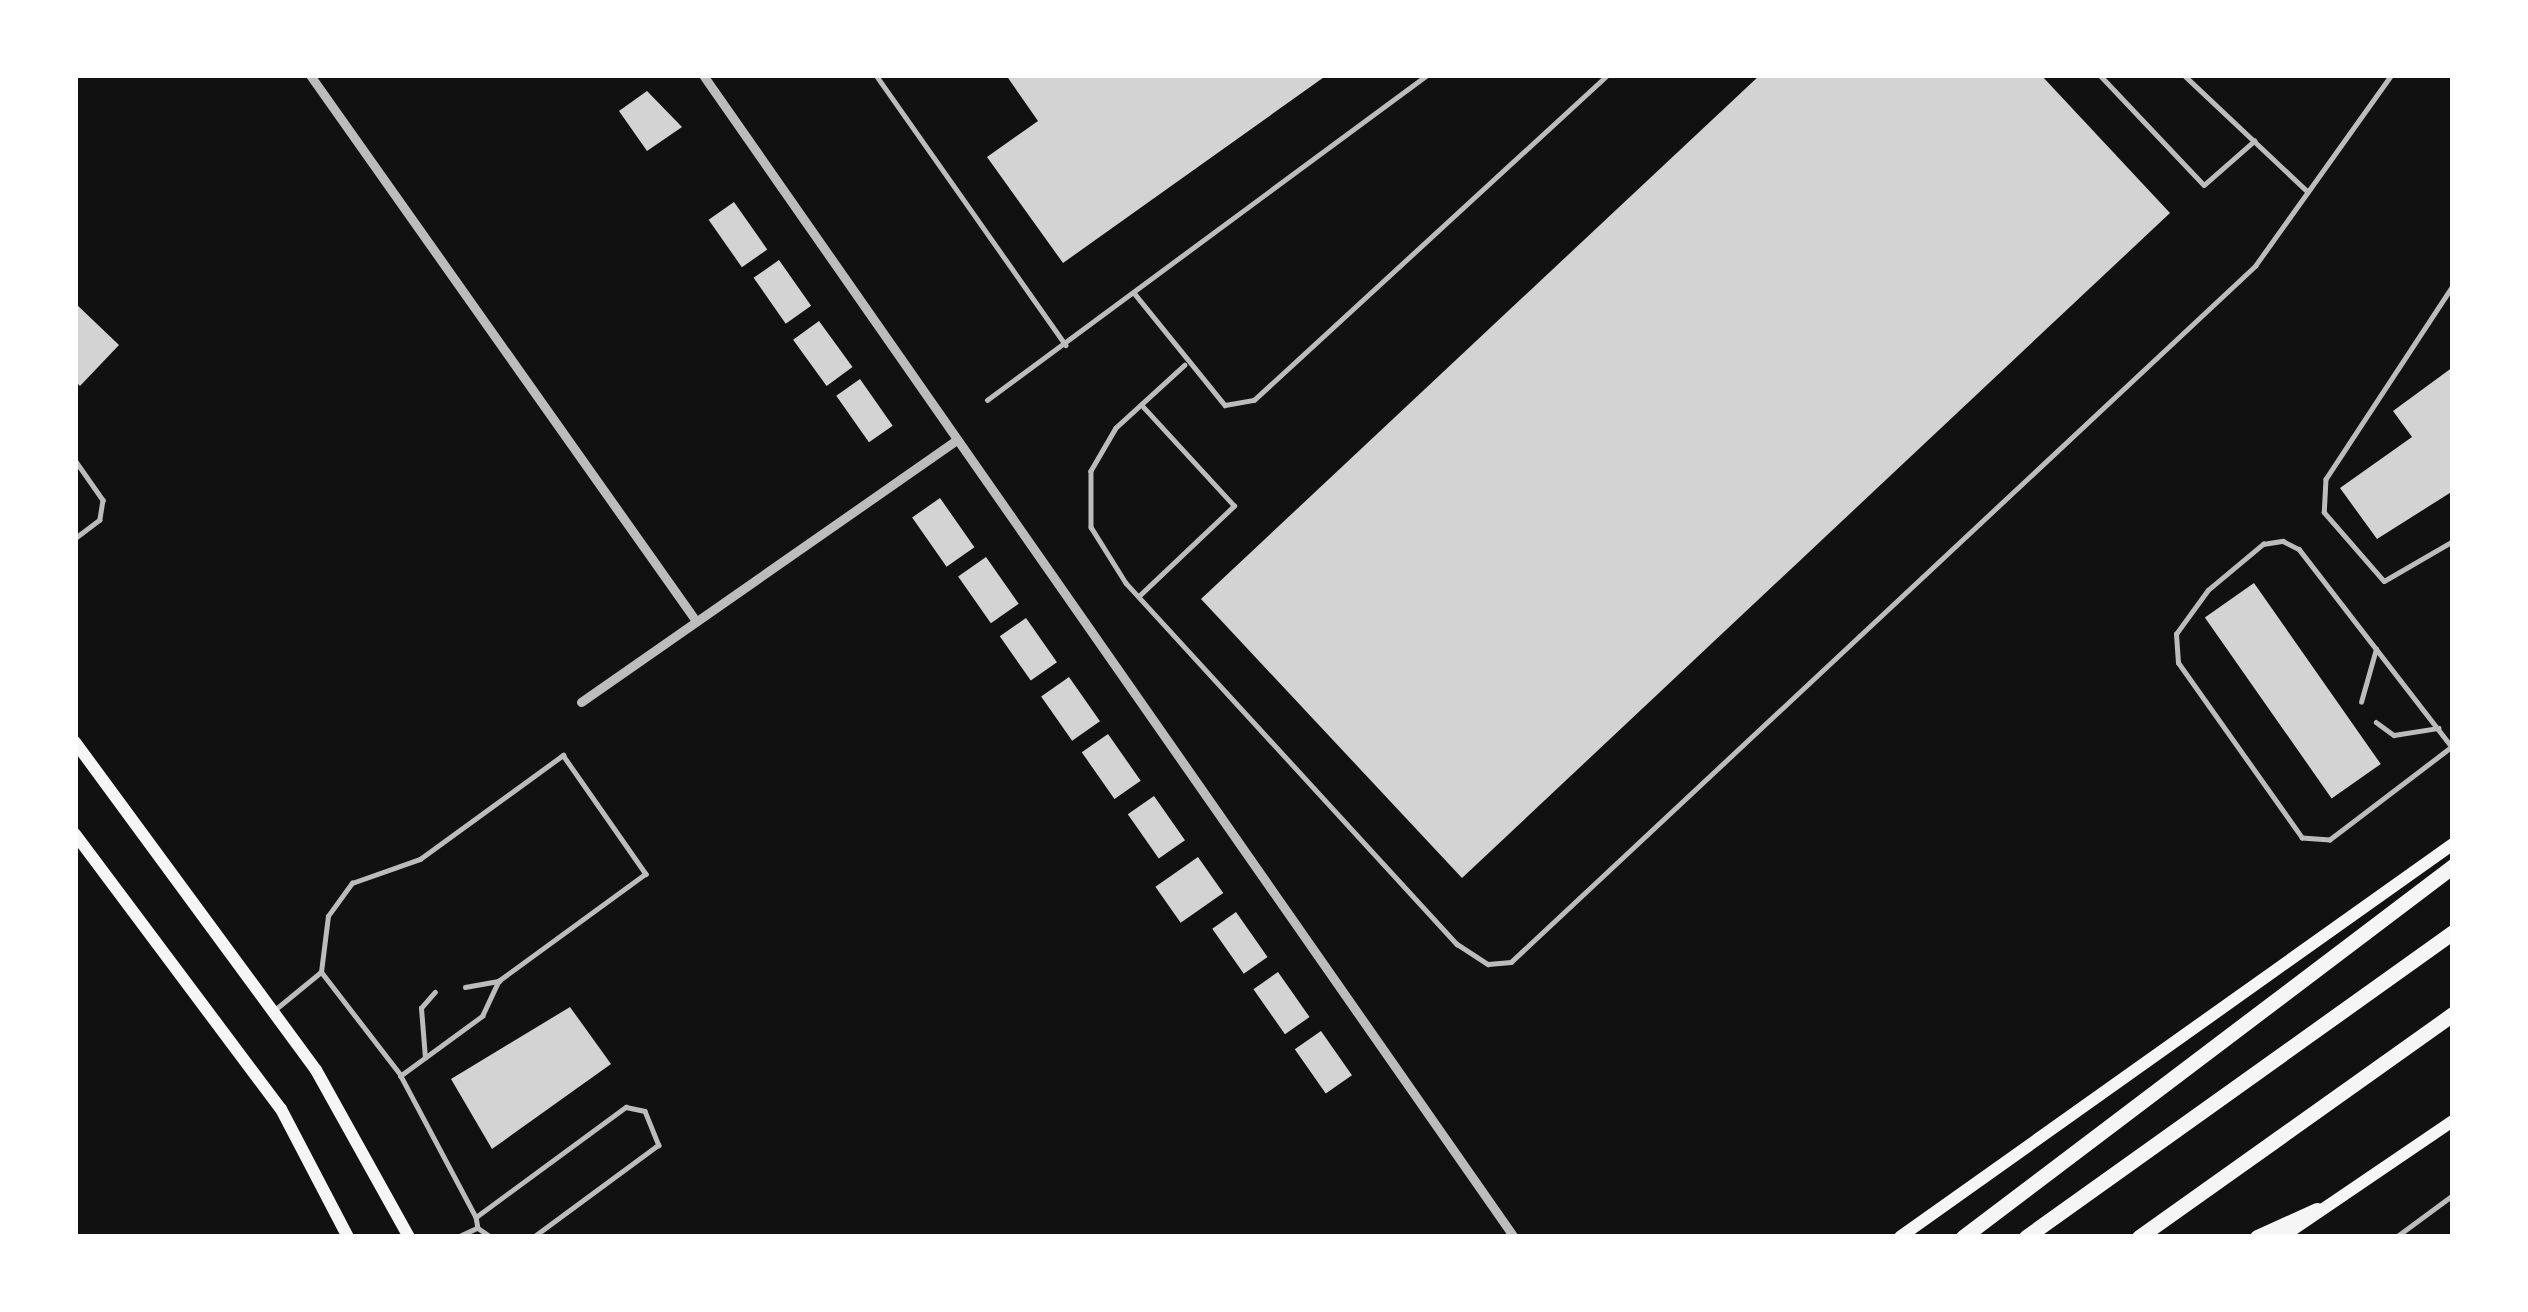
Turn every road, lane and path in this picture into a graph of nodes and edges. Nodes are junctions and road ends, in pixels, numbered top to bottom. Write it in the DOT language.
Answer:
graph roads {
  1 [pos="310,75"];
  2 [pos="703,75"];
  3 [pos="876,75"];
  4 [pos="1427,75"];
  5 [pos="1608,75"];
  6 [pos="2101,75"];
  7 [pos="2184,75"];
  8 [pos="2391,75"];
  9 [pos="2254,141"];
  10 [pos="2308,192"];
  11 [pos="2453,286"];
  12 [pos="1135,294"];
  13 [pos="1066,345"];
  14 [pos="1185,365"];
  15 [pos="987,400"];
  16 [pos="1143,407"];
  17 [pos="956,440"];
  18 [pos="75,460"];
  19 [pos="75,538"];
  20 [pos="2453,541"];
  21 [pos="1139,596"];
  22 [pos="696,621"];
  23 [pos="2376,649"];
  24 [pos="580,702"];
  25 [pos="2361,702"];
  26 [pos="2376,722"];
  27 [pos="2438,728"];
  28 [pos="75,742"];
  29 [pos="2453,747"];
  30 [pos="75,834"];
  31 [pos="2453,844"];
  32 [pos="2453,866"];
  33 [pos="2453,932"];
  34 [pos="321,972"];
  35 [pos="499,982"];
  36 [pos="465,987"];
  37 [pos="435,992"];
  38 [pos="273,1011"];
  39 [pos="2453,1014"];
  40 [pos="424,1058"];
  41 [pos="400,1076"];
  42 [pos="2453,1121"];
  43 [pos="2453,1195"];
  44 [pos="2317,1210"];
  45 [pos="476,1217"];
  46 [pos="478,1228"];
  47 [pos="348,1237"];
  48 [pos="410,1237"];
  49 [pos="458,1237"];
  50 [pos="491,1237"];
  51 [pos="535,1237"];
  52 [pos="1514,1237"];
  53 [pos="1900,1237"];
  54 [pos="1963,1237"];
  55 [pos="2026,1237"];
  56 [pos="2139,1237"];
  57 [pos="2257,1237"];
  58 [pos="2282,1237"];
  59 [pos="2396,1237"];
  1 -- 22 [label="street"];
  2 -- 17 [label="street"];
  3 -- 13 [label="lane"];
  4 -- 12 [label="lane"];
  5 -- 14 [label="lane"];
  6 -- 9 [label="lane"];
  7 -- 9 [label="lane"];
  8 -- 10 [label="lane"];
  9 -- 10 [label="lane"];
  10 -- 21 [label="lane"];
  11 -- 20 [label="lane"];
  12 -- 13 [label="lane"];
  12 -- 14 [label="lane"];
  13 -- 15 [label="lane"];
  14 -- 16 [label="lane"];
  16 -- 21 [label="lane"];
  16 -- 21 [label="lane"];
  17 -- 22 [label="street"];
  17 -- 52 [label="street"];
  18 -- 19 [label="lane"];
  22 -- 24 [label="street"];
  23 -- 25 [label="lane"];
  23 -- 27 [label="lane"];
  23 -- 29 [label="lane"];
  26 -- 27 [label="lane"];
  27 -- 29 [label="lane"];
  28 -- 38 [label="main road"];
  30 -- 47 [label="main road"];
  31 -- 53 [label="main road"];
  32 -- 54 [label="highway"];
  33 -- 55 [label="highway"];
  34 -- 35 [label="lane"];
  34 -- 38 [label="lane"];
  34 -- 41 [label="lane"];
  35 -- 36 [label="lane"];
  35 -- 40 [label="lane"];
  37 -- 40 [label="lane"];
  38 -- 48 [label="main road"];
  39 -- 56 [label="highway"];
  40 -- 41 [label="lane"];
  41 -- 45 [label="lane"];
  42 -- 44 [label="main road"];
  43 -- 59 [label="lane"];
  44 -- 57 [label="highway"];
  44 -- 58 [label="main road"];
  45 -- 46 [label="lane"];
  45 -- 51 [label="lane"];
  46 -- 49 [label="lane"];
  46 -- 50 [label="lane"];
}
